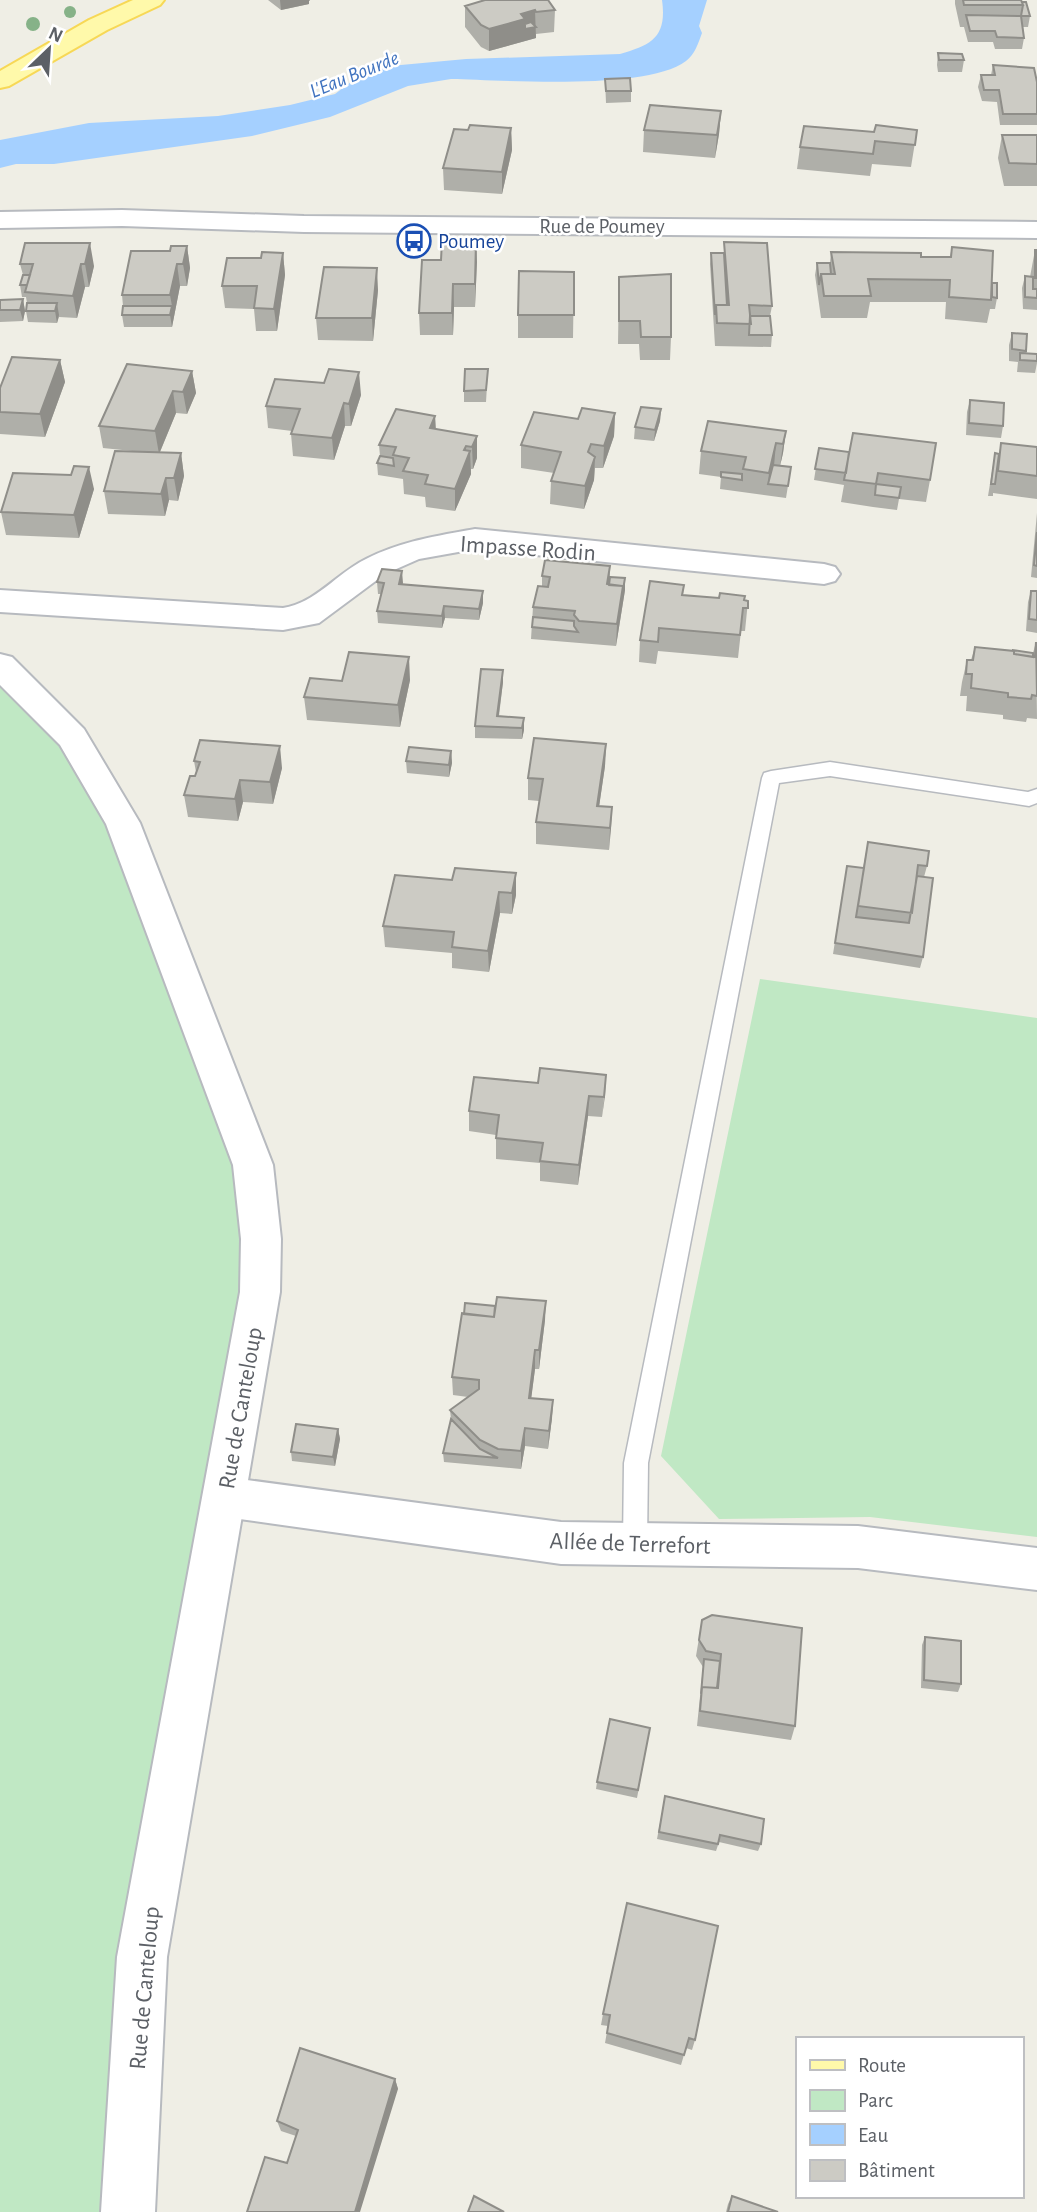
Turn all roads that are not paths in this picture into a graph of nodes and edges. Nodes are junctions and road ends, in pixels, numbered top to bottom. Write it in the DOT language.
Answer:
graph roads {
  1 [pos="152,0"];
  2 [pos="0,81"];
  3 [pos="0,220"];
  4 [pos="1037,230"];
  5 [pos="824,574"];
  6 [pos="0,601"];
  7 [pos="0,665"];
  8 [pos="1037,796"];
  9 [pos="225,1497"];
  10 [pos="635,1545"];
  11 [pos="1037,1569"];
  12 [pos="128,2212"];
  1 -- 2 [label="main road"];
  3 -- 4 [label="street, Rue de Poumey"];
  5 -- 6 [label="street, Impasse Rodin"];
  7 -- 9 [label="street, Rue de Canteloup"];
  8 -- 10 [label="lane"];
  9 -- 10 [label="street, Allée de Terrefort"];
  9 -- 12 [label="street, Rue de Canteloup"];
  10 -- 11 [label="street, Allée de Terrefort"];
}
